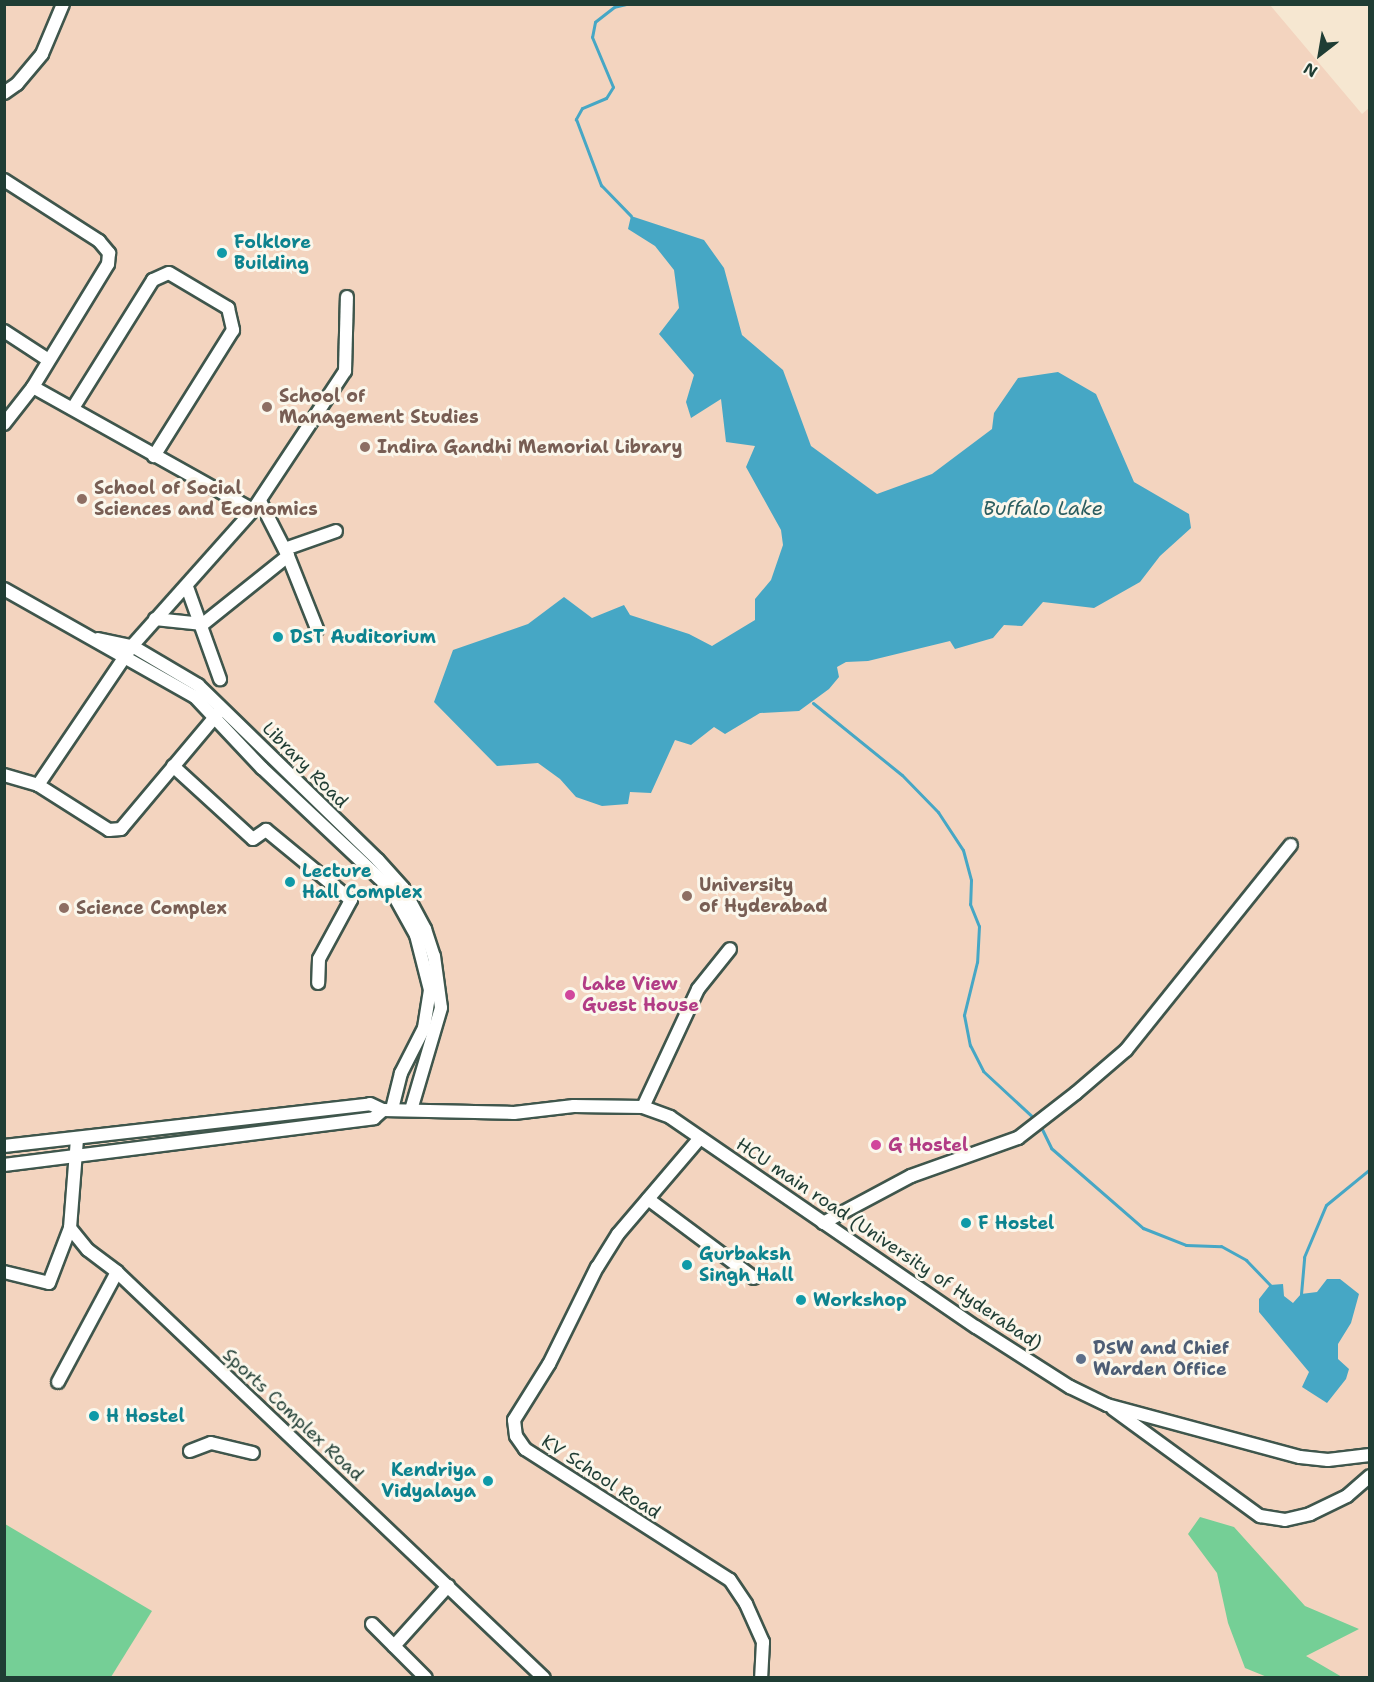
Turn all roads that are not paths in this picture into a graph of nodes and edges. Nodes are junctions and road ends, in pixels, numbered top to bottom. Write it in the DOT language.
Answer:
graph roads {
  1 [pos="63,4"];
  2 [pos="4,93"];
  3 [pos="4,180"];
  4 [pos="346,297"];
  5 [pos="4,331"];
  6 [pos="47,359"];
  7 [pos="33,387"];
  8 [pos="73,408"];
  9 [pos="4,424"];
  10 [pos="154,456"];
  11 [pos="256,506"];
  12 [pos="336,531"];
  13 [pos="286,552"];
  14 [pos="187,587"];
  15 [pos="4,589"];
  16 [pos="155,620"];
  17 [pos="203,624"];
  18 [pos="317,629"];
  19 [pos="89,637"];
  20 [pos="132,646"];
  21 [pos="124,658"];
  22 [pos="220,679"];
  23 [pos="219,712"];
  24 [pos="173,766"];
  25 [pos="4,775"];
  26 [pos="38,785"];
  27 [pos="1291,845"];
  28 [pos="729,949"];
  29 [pos="318,983"];
  30 [pos="643,1107"];
  31 [pos="388,1110"];
  32 [pos="411,1110"];
  33 [pos="700,1138"];
  34 [pos="77,1139"];
  35 [pos="4,1146"];
  36 [pos="76,1157"];
  37 [pos="4,1165"];
  38 [pos="648,1199"];
  39 [pos="823,1223"];
  40 [pos="70,1228"];
  41 [pos="4,1272"];
  42 [pos="117,1272"];
  43 [pos="754,1278"];
  44 [pos="58,1382"];
  45 [pos="1107,1405"];
  46 [pos="190,1451"];
  47 [pos="253,1453"];
  48 [pos="1370,1455"];
  49 [pos="1370,1476"];
  50 [pos="448,1586"];
  51 [pos="372,1624"];
  52 [pos="394,1646"];
  53 [pos="426,1677"];
  54 [pos="544,1677"];
  55 [pos="761,1677"];
  1 -- 2 [label="street"];
  3 -- 6 [label="street"];
  4 -- 11 [label="street"];
  5 -- 6 [label="street"];
  6 -- 7 [label="street"];
  7 -- 8 [label="street"];
  7 -- 9 [label="street"];
  8 -- 10 [label="street"];
  8 -- 10 [label="street"];
  10 -- 11 [label="street"];
  11 -- 13 [label="street"];
  11 -- 14 [label="street"];
  12 -- 13 [label="street"];
  13 -- 17 [label="street"];
  13 -- 18 [label="street"];
  14 -- 16 [label="street"];
  14 -- 17 [label="street"];
  15 -- 19 [label="street"];
  16 -- 17 [label="street"];
  16 -- 20 [label="street"];
  17 -- 22 [label="street"];
  19 -- 20 [label="street, Library Road"];
  19 -- 21 [label="street"];
  20 -- 21 [label="street"];
  20 -- 23 [label="street, Library Road"];
  21 -- 23 [label="street"];
  21 -- 26 [label="street"];
  23 -- 24 [label="street"];
  23 -- 31 [label="street"];
  23 -- 32 [label="street, Library Road"];
  24 -- 26 [label="street"];
  24 -- 29 [label="street"];
  25 -- 26 [label="street"];
  27 -- 39 [label="street"];
  28 -- 30 [label="street"];
  30 -- 32 [label="street, HCU main road (University of Hyderabad)"];
  30 -- 33 [label="street, HCU main road (University of Hyderabad)"];
  31 -- 32 [label="street, HCU main road (University of Hyderabad)"];
  31 -- 34 [label="street"];
  31 -- 36 [label="street"];
  33 -- 38 [label="street, KV School Road"];
  33 -- 39 [label="street, HCU main road (University of Hyderabad)"];
  34 -- 35 [label="street"];
  34 -- 36 [label="street"];
  36 -- 37 [label="street"];
  36 -- 40 [label="street"];
  38 -- 43 [label="street"];
  38 -- 55 [label="street, KV School Road"];
  39 -- 45 [label="street, HCU main road (University of Hyderabad)"];
  40 -- 41 [label="street"];
  40 -- 42 [label="street, Sports Complex Road"];
  42 -- 44 [label="street"];
  42 -- 50 [label="street, Sports Complex Road"];
  45 -- 48 [label="street, HCU main road (University of Hyderabad)"];
  45 -- 49 [label="street"];
  46 -- 47 [label="street"];
  50 -- 52 [label="street"];
  50 -- 54 [label="street, Sports Complex Road"];
  51 -- 52 [label="street"];
  52 -- 53 [label="street"];
}
